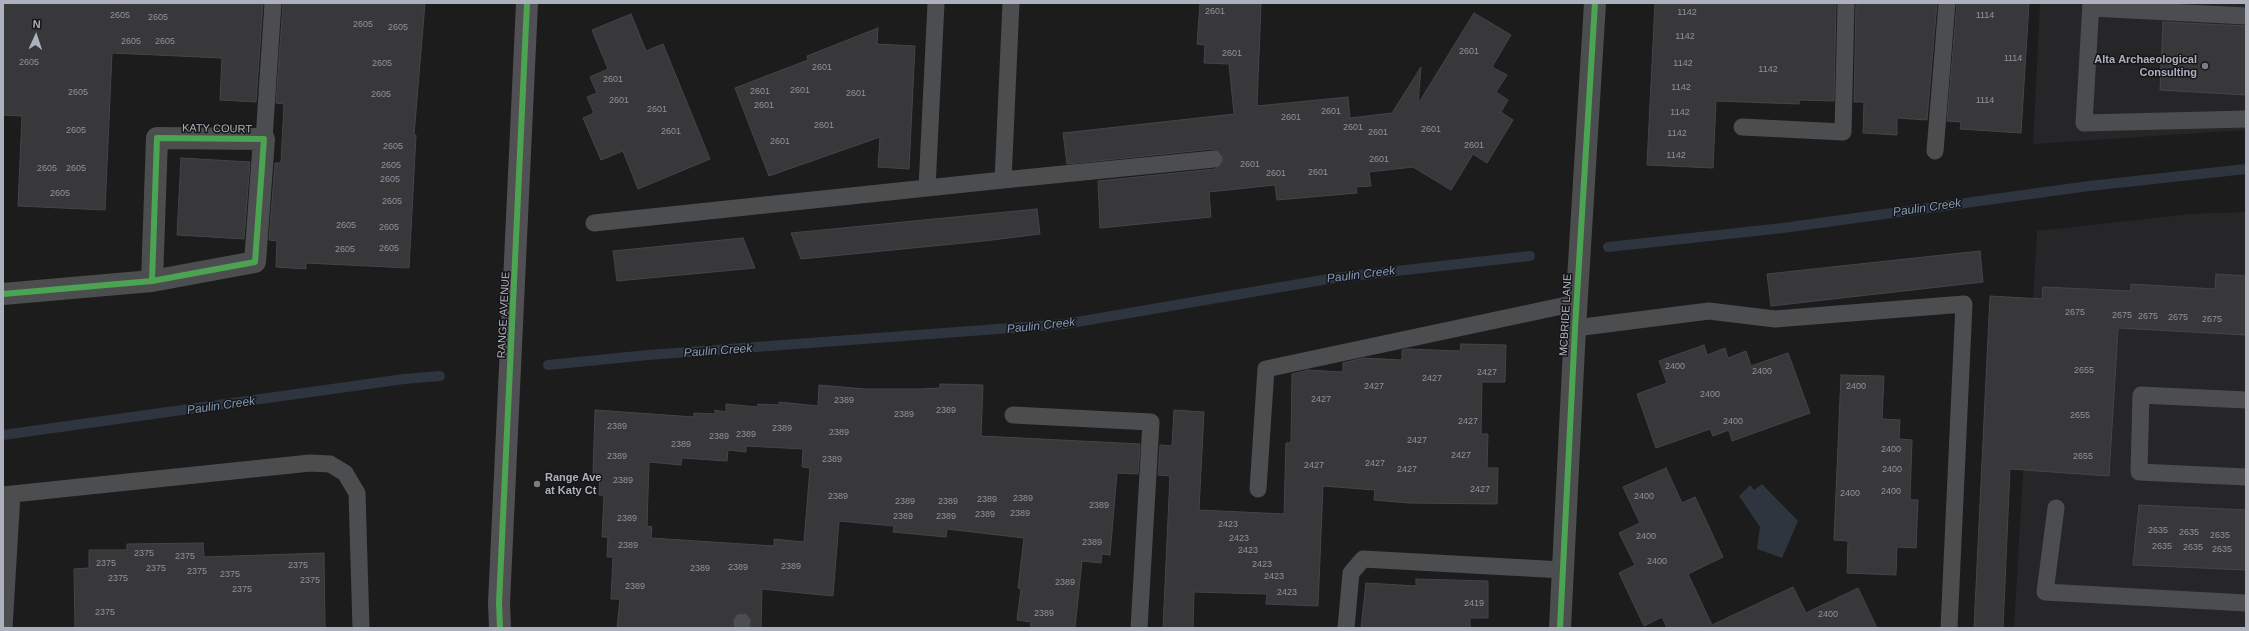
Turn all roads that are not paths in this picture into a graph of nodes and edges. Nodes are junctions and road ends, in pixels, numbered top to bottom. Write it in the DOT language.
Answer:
graph roads {
  1 [pos="273,3"];
  2 [pos="527,3"];
  3 [pos="936,3"];
  4 [pos="1011,3"];
  5 [pos="1595,3"];
  6 [pos="1846,3"];
  7 [pos="1947,3"];
  8 [pos="2091,5"];
  9 [pos="2246,16"];
  10 [pos="2246,120"];
  11 [pos="1742,127"];
  12 [pos="264,139"];
  13 [pos="1935,151"];
  14 [pos="1214,159"];
  15 [pos="1003,180"];
  16 [pos="927,188"];
  17 [pos="594,223"];
  18 [pos="152,281"];
  19 [pos="3,294"];
  20 [pos="1576,303"];
  21 [pos="1574,328"];
  22 [pos="2246,400"];
  23 [pos="1013,415"];
  24 [pos="2246,477"];
  25 [pos="1258,488"];
  26 [pos="8,495"];
  27 [pos="2056,508"];
  28 [pos="1563,570"];
  29 [pos="2246,603"];
  30 [pos="4,628"];
  31 [pos="361,628"];
  32 [pos="500,628"];
  33 [pos="1139,628"];
  34 [pos="1346,628"];
  35 [pos="1560,628"];
  36 [pos="1949,628"];
  1 -- 12 [label="lane"];
  2 -- 32 [label="street, RANGE AVENUE"];
  3 -- 16 [label="lane"];
  4 -- 15 [label="lane"];
  5 -- 20 [label="street, MCBRIDE LANE"];
  6 -- 11 [label="lane"];
  7 -- 13 [label="lane"];
  8 -- 9 [label="lane"];
  8 -- 10 [label="lane"];
  12 -- 18 [label="street, KATY COURT"];
  12 -- 18 [label="street, KATY COURT"];
  14 -- 15 [label="lane"];
  15 -- 16 [label="lane"];
  16 -- 17 [label="lane"];
  18 -- 19 [label="street, KATY COURT"];
  20 -- 21 [label="street, MCBRIDE LANE"];
  20 -- 25 [label="lane"];
  21 -- 28 [label="street, MCBRIDE LANE"];
  21 -- 36 [label="lane"];
  22 -- 24 [label="lane"];
  23 -- 33 [label="lane"];
  26 -- 30 [label="lane"];
  26 -- 31 [label="lane"];
  27 -- 29 [label="lane"];
  28 -- 34 [label="lane"];
  28 -- 35 [label="street, MCBRIDE LANE"];
}
